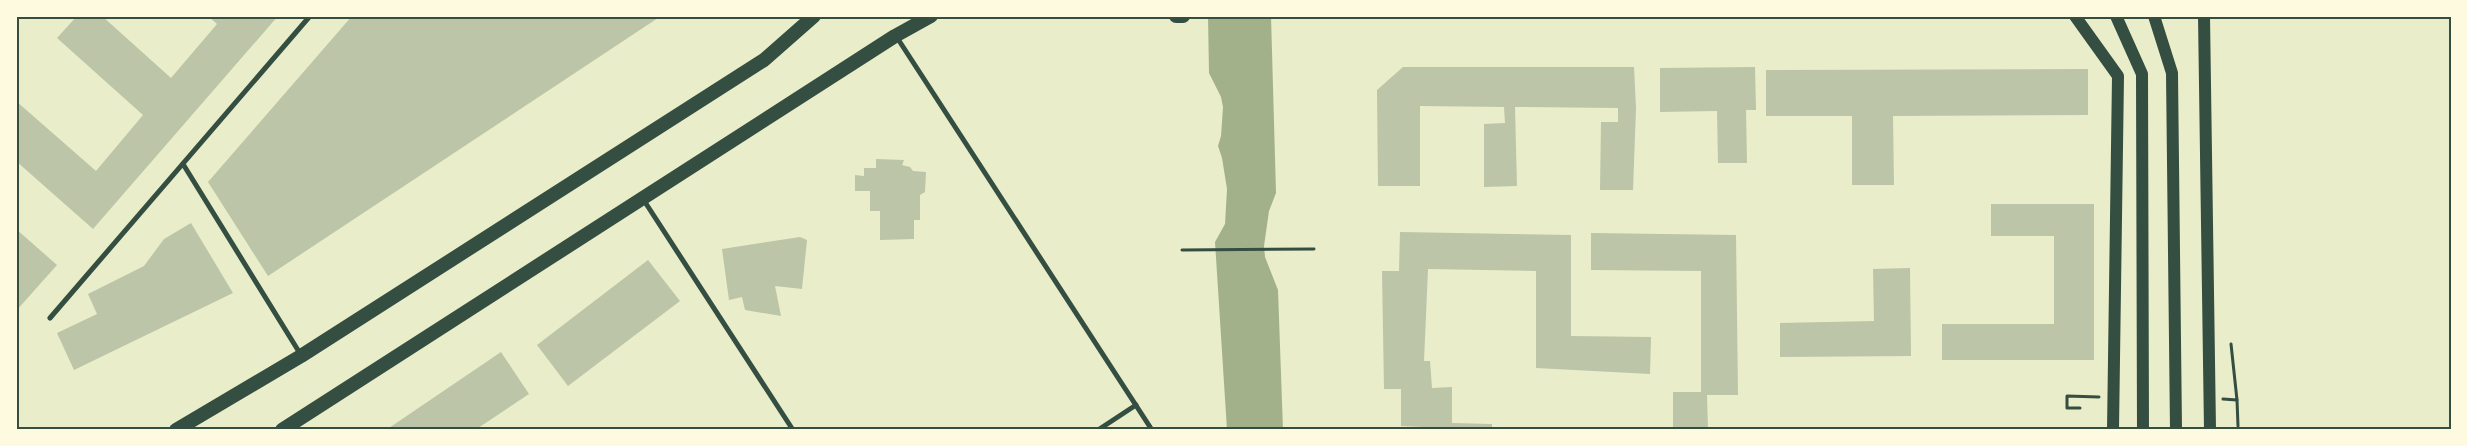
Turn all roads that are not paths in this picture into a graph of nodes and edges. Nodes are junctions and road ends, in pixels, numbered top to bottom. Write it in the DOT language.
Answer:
graph roads {
  1 [pos="800,16"];
  2 [pos="814,16"];
  3 [pos="930,16"];
  4 [pos="1178,16"];
  5 [pos="1183,16"];
  6 [pos="2075,16"];
  7 [pos="2116,16"];
  8 [pos="2154,16"];
  9 [pos="2204,16"];
  10 [pos="308,17"];
  11 [pos="895,36"];
  12 [pos="764,60"];
  13 [pos="183,164"];
  14 [pos="643,199"];
  15 [pos="50,318"];
  16 [pos="301,356"];
  17 [pos="1136,405"];
  18 [pos="176,430"];
  19 [pos="282,430"];
  20 [pos="792,430"];
  21 [pos="1098,430"];
  22 [pos="1152,430"];
  23 [pos="2114,430"];
  24 [pos="2143,430"];
  25 [pos="2176,430"];
  26 [pos="2210,430"];
  1 -- 12 [label="highway"];
  2 -- 12 [label="highway"];
  3 -- 11 [label="highway"];
  4 -- 5 [label="highway"];
  6 -- 23 [label="main road"];
  7 -- 24 [label="main road"];
  8 -- 25 [label="main road"];
  9 -- 26 [label="main road"];
  10 -- 13 [label="street"];
  11 -- 14 [label="highway"];
  11 -- 17 [label="street"];
  12 -- 16 [label="highway"];
  13 -- 15 [label="street"];
  13 -- 16 [label="street"];
  14 -- 19 [label="highway"];
  14 -- 20 [label="street"];
  16 -- 18 [label="highway"];
  17 -- 21 [label="street"];
  17 -- 22 [label="street"];
}
